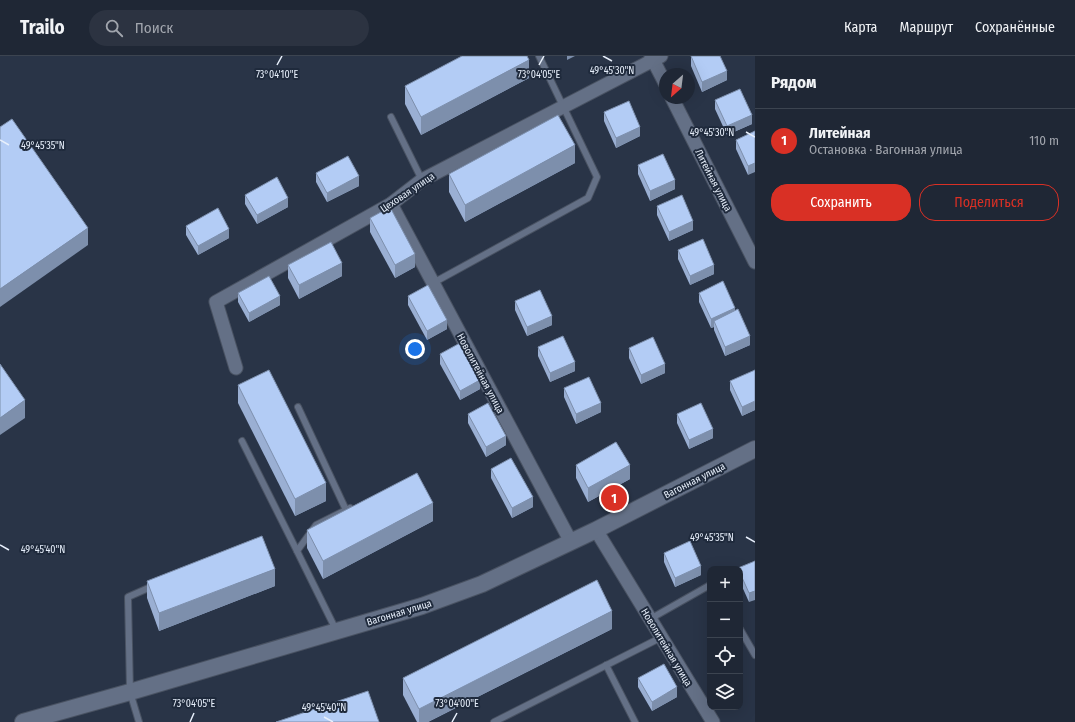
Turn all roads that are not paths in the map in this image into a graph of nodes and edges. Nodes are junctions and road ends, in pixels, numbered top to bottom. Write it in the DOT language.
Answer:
graph roads {
  1 [pos="539,56"];
  2 [pos="655,57"];
  3 [pos="659,68"];
  4 [pos="675,104"];
  5 [pos="563,107"];
  6 [pos="390,117"];
  7 [pos="422,180"];
  8 [pos="391,204"];
  9 [pos="755,262"];
  10 [pos="434,283"];
  11 [pos="236,368"];
  12 [pos="298,407"];
  13 [pos="242,441"];
  14 [pos="755,448"];
  15 [pos="353,507"];
  16 [pos="346,510"];
  17 [pos="596,530"];
  18 [pos="571,542"];
  19 [pos="296,551"];
  20 [pos="156,584"];
  21 [pos="707,587"];
  22 [pos="650,619"];
  23 [pos="336,631"];
  24 [pos="743,634"];
  25 [pos="662,637"];
  26 [pos="755,655"];
  27 [pos="606,665"];
  28 [pos="130,692"];
  29 [pos="23,722"];
  30 [pos="139,722"];
  31 [pos="494,722"];
  32 [pos="635,722"];
  33 [pos="713,722"];
  1 -- 5 [label="lane"];
  2 -- 3 [label="street"];
  2 -- 5 [label="street, Цеховая улица"];
  4 -- 9 [label="street, Литейная улица"];
  5 -- 7 [label="street, Цеховая улица"];
  5 -- 10 [label="lane"];
  6 -- 7 [label="lane"];
  7 -- 8 [label="street, Цеховая улица"];
  8 -- 10 [label="street, Новолитейная улица"];
  8 -- 11 [label="street, Цеховая улица"];
  10 -- 18 [label="street, Новолитейная улица"];
  12 -- 16 [label="lane"];
  13 -- 19 [label="lane"];
  14 -- 17 [label="street, Вагонная улица"];
  15 -- 16 [label="lane"];
  16 -- 19 [label="lane"];
  17 -- 18 [label="street, Вагонная улица"];
  17 -- 22 [label="street, Новолитейная улица"];
  18 -- 23 [label="street, Вагонная улица"];
  19 -- 23 [label="lane"];
  20 -- 28 [label="lane"];
  21 -- 22 [label="lane"];
  22 -- 25 [label="street, Новолитейная улица"];
  23 -- 28 [label="street, Вагонная улица"];
  24 -- 26 [label="lane"];
  25 -- 27 [label="lane"];
  25 -- 33 [label="street, Новолитейная улица"];
  27 -- 31 [label="lane"];
  27 -- 32 [label="lane"];
  28 -- 29 [label="street, Вагонная улица"];
  28 -- 30 [label="lane"];
}
